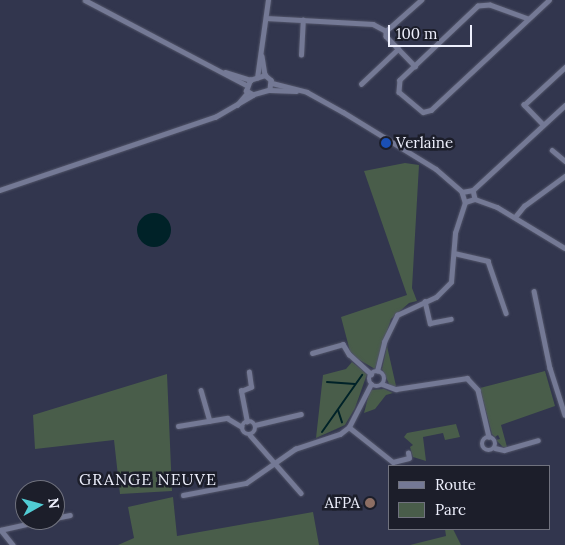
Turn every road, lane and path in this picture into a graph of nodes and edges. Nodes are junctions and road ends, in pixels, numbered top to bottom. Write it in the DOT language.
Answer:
graph roads {
  1 [pos="85,0"];
  2 [pos="268,0"];
  3 [pos="421,0"];
  4 [pos="549,0"];
  5 [pos="266,18"];
  6 [pos="528,19"];
  7 [pos="304,20"];
  8 [pos="386,31"];
  9 [pos="398,49"];
  10 [pos="261,50"];
  11 [pos="302,55"];
  12 [pos="415,66"];
  13 [pos="565,67"];
  14 [pos="218,71"];
  15 [pos="265,75"];
  16 [pos="257,78"];
  17 [pos="251,80"];
  18 [pos="272,83"];
  19 [pos="360,84"];
  20 [pos="246,85"];
  21 [pos="270,90"];
  22 [pos="247,92"];
  23 [pos="307,92"];
  24 [pos="254,95"];
  25 [pos="520,101"];
  26 [pos="524,105"];
  27 [pos="565,105"];
  28 [pos="234,109"];
  29 [pos="543,125"];
  30 [pos="552,150"];
  31 [pos="565,161"];
  32 [pos="564,178"];
  33 [pos="0,190"];
  34 [pos="472,190"];
  35 [pos="462,192"];
  36 [pos="474,199"];
  37 [pos="465,202"];
  38 [pos="515,217"];
  39 [pos="565,248"];
  40 [pos="454,253"];
  41 [pos="534,292"];
  42 [pos="425,301"];
  43 [pos="506,313"];
  44 [pos="451,319"];
  45 [pos="312,353"];
  46 [pos="377,371"];
  47 [pos="249,372"];
  48 [pos="371,374"];
  49 [pos="371,384"];
  50 [pos="382,384"];
  51 [pos="201,390"];
  52 [pos="301,414"];
  53 [pos="565,415"];
  54 [pos="210,421"];
  55 [pos="247,422"];
  56 [pos="178,426"];
  57 [pos="255,426"];
  58 [pos="242,427"];
  59 [pos="349,427"];
  60 [pos="250,435"];
  61 [pos="489,437"];
  62 [pos="538,440"];
  63 [pos="494,448"];
  64 [pos="484,449"];
  65 [pos="408,452"];
  66 [pos="478,453"];
  67 [pos="274,464"];
  68 [pos="302,493"];
  69 [pos="183,495"];
  70 [pos="70,515"];
  71 [pos="65,516"];
  72 [pos="15,527"];
  73 [pos="1,530"];
  74 [pos="13,545"];
  1 -- 14 [label="street"];
  2 -- 5 [label="street"];
  3 -- 8 [label="street"];
  4 -- 6 [label="street"];
  5 -- 7 [label="street"];
  5 -- 10 [label="street"];
  6 -- 12 [label="street"];
  6 -- 12 [label="street"];
  7 -- 8 [label="street"];
  7 -- 11 [label="street"];
  8 -- 9 [label="street"];
  9 -- 12 [label="street"];
  9 -- 19 [label="street"];
  10 -- 15 [label="street"];
  10 -- 16 [label="street"];
  13 -- 26 [label="street"];
  14 -- 17 [label="street"];
  14 -- 20 [label="street"];
  15 -- 16 [label="street"];
  15 -- 18 [label="street"];
  16 -- 17 [label="street"];
  17 -- 20 [label="street"];
  18 -- 21 [label="street"];
  18 -- 23 [label="street"];
  20 -- 22 [label="street"];
  21 -- 23 [label="street"];
  21 -- 24 [label="street"];
  22 -- 24 [label="street"];
  22 -- 28 [label="street"];
  23 -- 35 [label="street"];
  24 -- 28 [label="street"];
  25 -- 26 [label="street"];
  26 -- 29 [label="street"];
  27 -- 29 [label="street"];
  28 -- 33 [label="street"];
  29 -- 34 [label="street"];
  30 -- 31 [label="street"];
  32 -- 38 [label="street"];
  34 -- 35 [label="street"];
  34 -- 36 [label="street"];
  35 -- 37 [label="street"];
  36 -- 37 [label="street"];
  36 -- 38 [label="street"];
  37 -- 40 [label="street"];
  38 -- 39 [label="street"];
  40 -- 42 [label="street"];
  40 -- 43 [label="street"];
  41 -- 53 [label="street"];
  42 -- 44 [label="street"];
  42 -- 46 [label="street"];
  45 -- 48 [label="street"];
  46 -- 48 [label="street"];
  46 -- 50 [label="street"];
  47 -- 55 [label="street"];
  48 -- 49 [label="street"];
  49 -- 50 [label="street"];
  49 -- 59 [label="street"];
  50 -- 61 [label="street"];
  51 -- 54 [label="street"];
  52 -- 57 [label="street"];
  54 -- 56 [label="street"];
  54 -- 58 [label="street"];
  55 -- 57 [label="street"];
  55 -- 58 [label="street"];
  57 -- 60 [label="street"];
  58 -- 60 [label="street"];
  59 -- 65 [label="street"];
  59 -- 67 [label="street"];
  60 -- 67 [label="street"];
  61 -- 63 [label="street"];
  61 -- 64 [label="street"];
  62 -- 63 [label="street"];
  63 -- 64 [label="street"];
  64 -- 66 [label="street"];
  67 -- 68 [label="street"];
  67 -- 69 [label="street"];
  70 -- 71 [label="street"];
  72 -- 73 [label="street"];
  73 -- 74 [label="street"];
}
